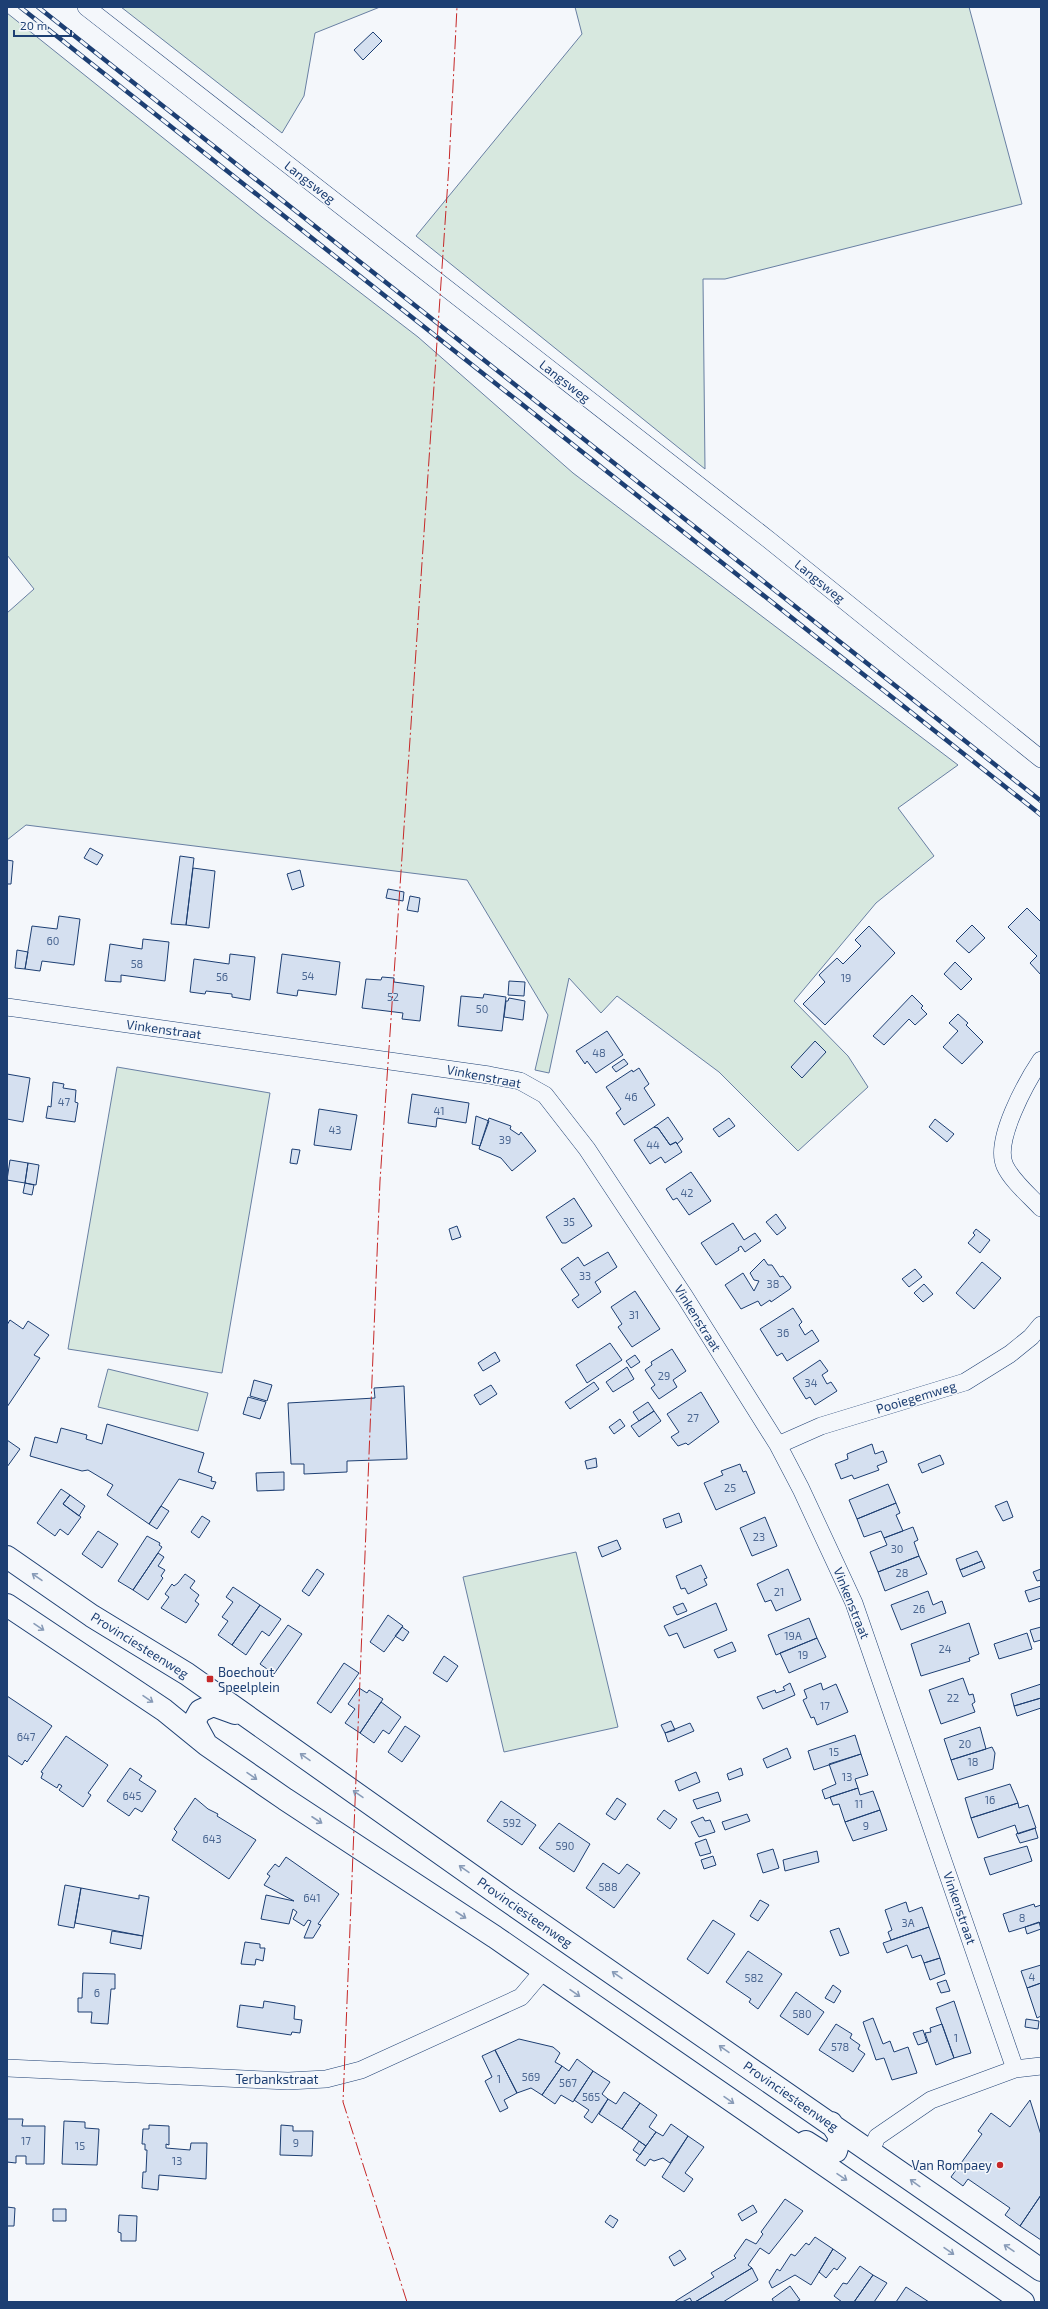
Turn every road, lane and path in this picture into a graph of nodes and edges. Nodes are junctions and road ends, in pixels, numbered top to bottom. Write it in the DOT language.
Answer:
graph roads {
  1 [pos="86,7"];
  2 [pos="1041,759"];
  3 [pos="7,1007"];
  4 [pos="1041,1060"];
  5 [pos="1041,1208"];
  6 [pos="1041,1325"];
  7 [pos="778,1445"];
  8 [pos="7,1557"];
  9 [pos="7,1605"];
  10 [pos="250,1718"];
  11 [pos="207,1745"];
  12 [pos="543,1971"];
  13 [pos="1041,2066"];
  14 [pos="7,2068"];
  15 [pos="1015,2069"];
  16 [pos="831,2123"];
  17 [pos="787,2140"];
  18 [pos="871,2151"];
  19 [pos="1041,2270"];
  20 [pos="1023,2302"];
  1 -- 2 [label="street, Langsweg"];
  3 -- 7 [label="street, Vinkenstraat"];
  4 -- 5 [label="street"];
  6 -- 7 [label="street, Pooiegemweg"];
  7 -- 15 [label="street, Vinkenstraat"];
  10 -- 8 [label="main road, Provinciesteenweg, one-way"];
  9 -- 11 [label="main road, one-way"];
  10 -- 11 [label="main road"];
  16 -- 10 [label="main road, Provinciesteenweg, one-way"];
  11 -- 12 [label="main road, one-way"];
  12 -- 14 [label="street, Terbankstraat"];
  12 -- 17 [label="main road, one-way"];
  13 -- 15 [label="street"];
  15 -- 18 [label="street"];
  16 -- 17 [label="main road"];
  16 -- 18 [label="main road, Provinciesteenweg"];
  17 -- 20 [label="main road, one-way"];
  19 -- 18 [label="main road, Provinciesteenweg, one-way"];
}
